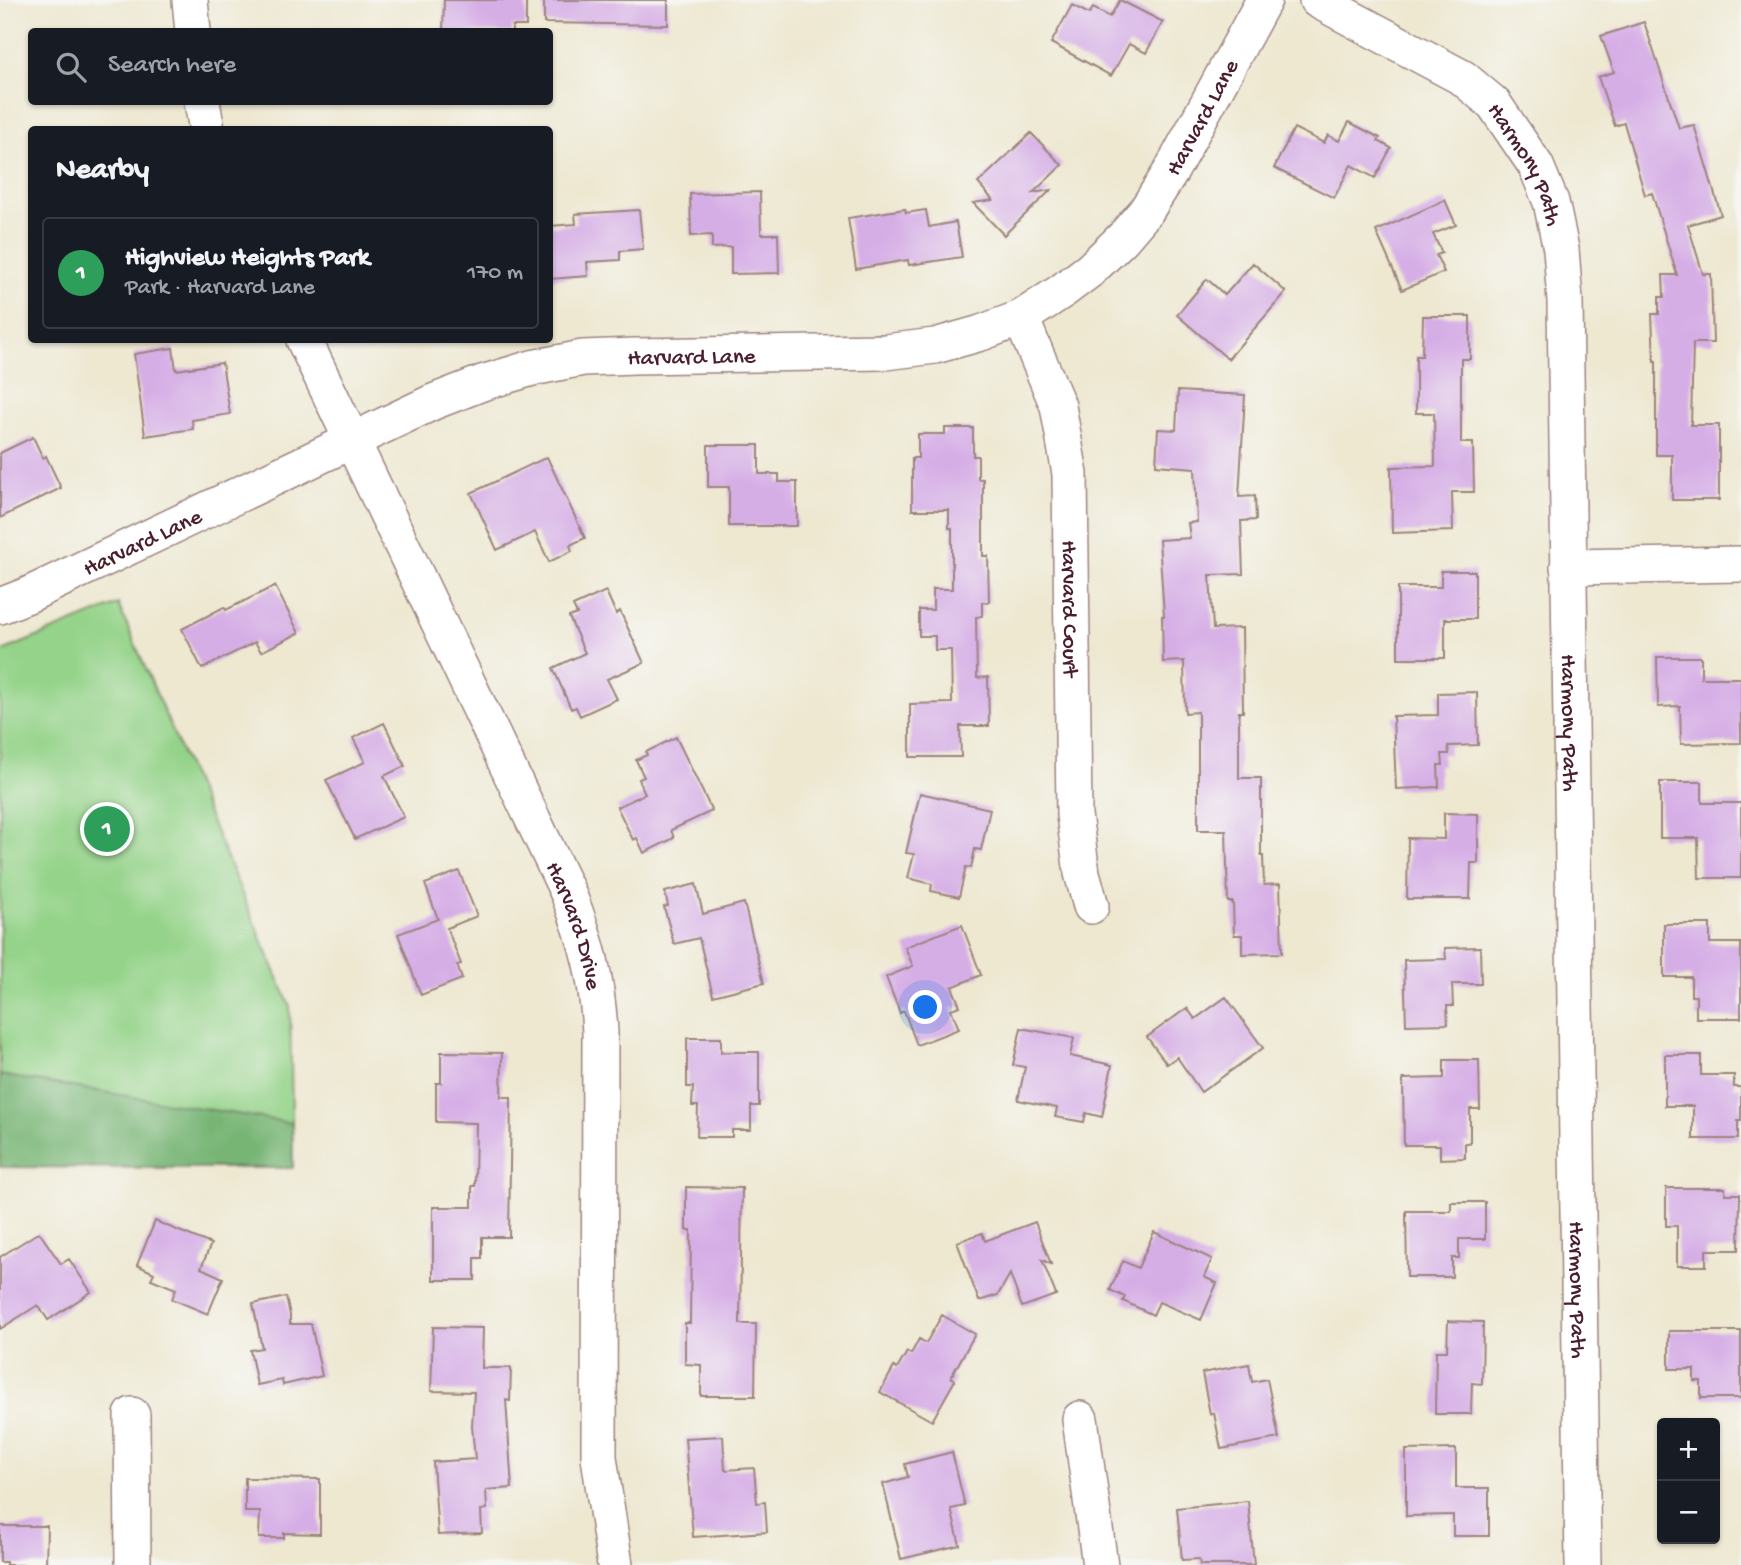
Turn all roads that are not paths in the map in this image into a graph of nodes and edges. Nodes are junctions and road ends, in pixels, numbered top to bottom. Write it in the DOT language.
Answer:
graph roads {
  1 [pos="190,0"];
  2 [pos="1264,0"];
  3 [pos="1317,0"];
  4 [pos="193,28"];
  5 [pos="202,105"];
  6 [pos="206,126"];
  7 [pos="1021,318"];
  8 [pos="305,343"];
  9 [pos="352,440"];
  10 [pos="1741,564"];
  11 [pos="1568,567"];
  12 [pos="0,606"];
  13 [pos="1091,906"];
  14 [pos="132,1415"];
  15 [pos="1080,1419"];
  16 [pos="133,1565"];
  17 [pos="615,1565"];
  18 [pos="1100,1565"];
  19 [pos="1583,1565"];
  1 -- 4 [label="street"];
  2 -- 7 [label="street, Harvard Lane"];
  3 -- 11 [label="street, Harmony Path"];
  5 -- 6 [label="street"];
  7 -- 9 [label="street, Harvard Lane"];
  7 -- 13 [label="street, Harvard Court"];
  8 -- 9 [label="street, Harvard Drive"];
  9 -- 12 [label="street, Harvard Lane"];
  9 -- 17 [label="street, Harvard Drive"];
  10 -- 11 [label="street"];
  11 -- 19 [label="street, Harmony Path"];
  14 -- 16 [label="street"];
  15 -- 18 [label="street"];
}
